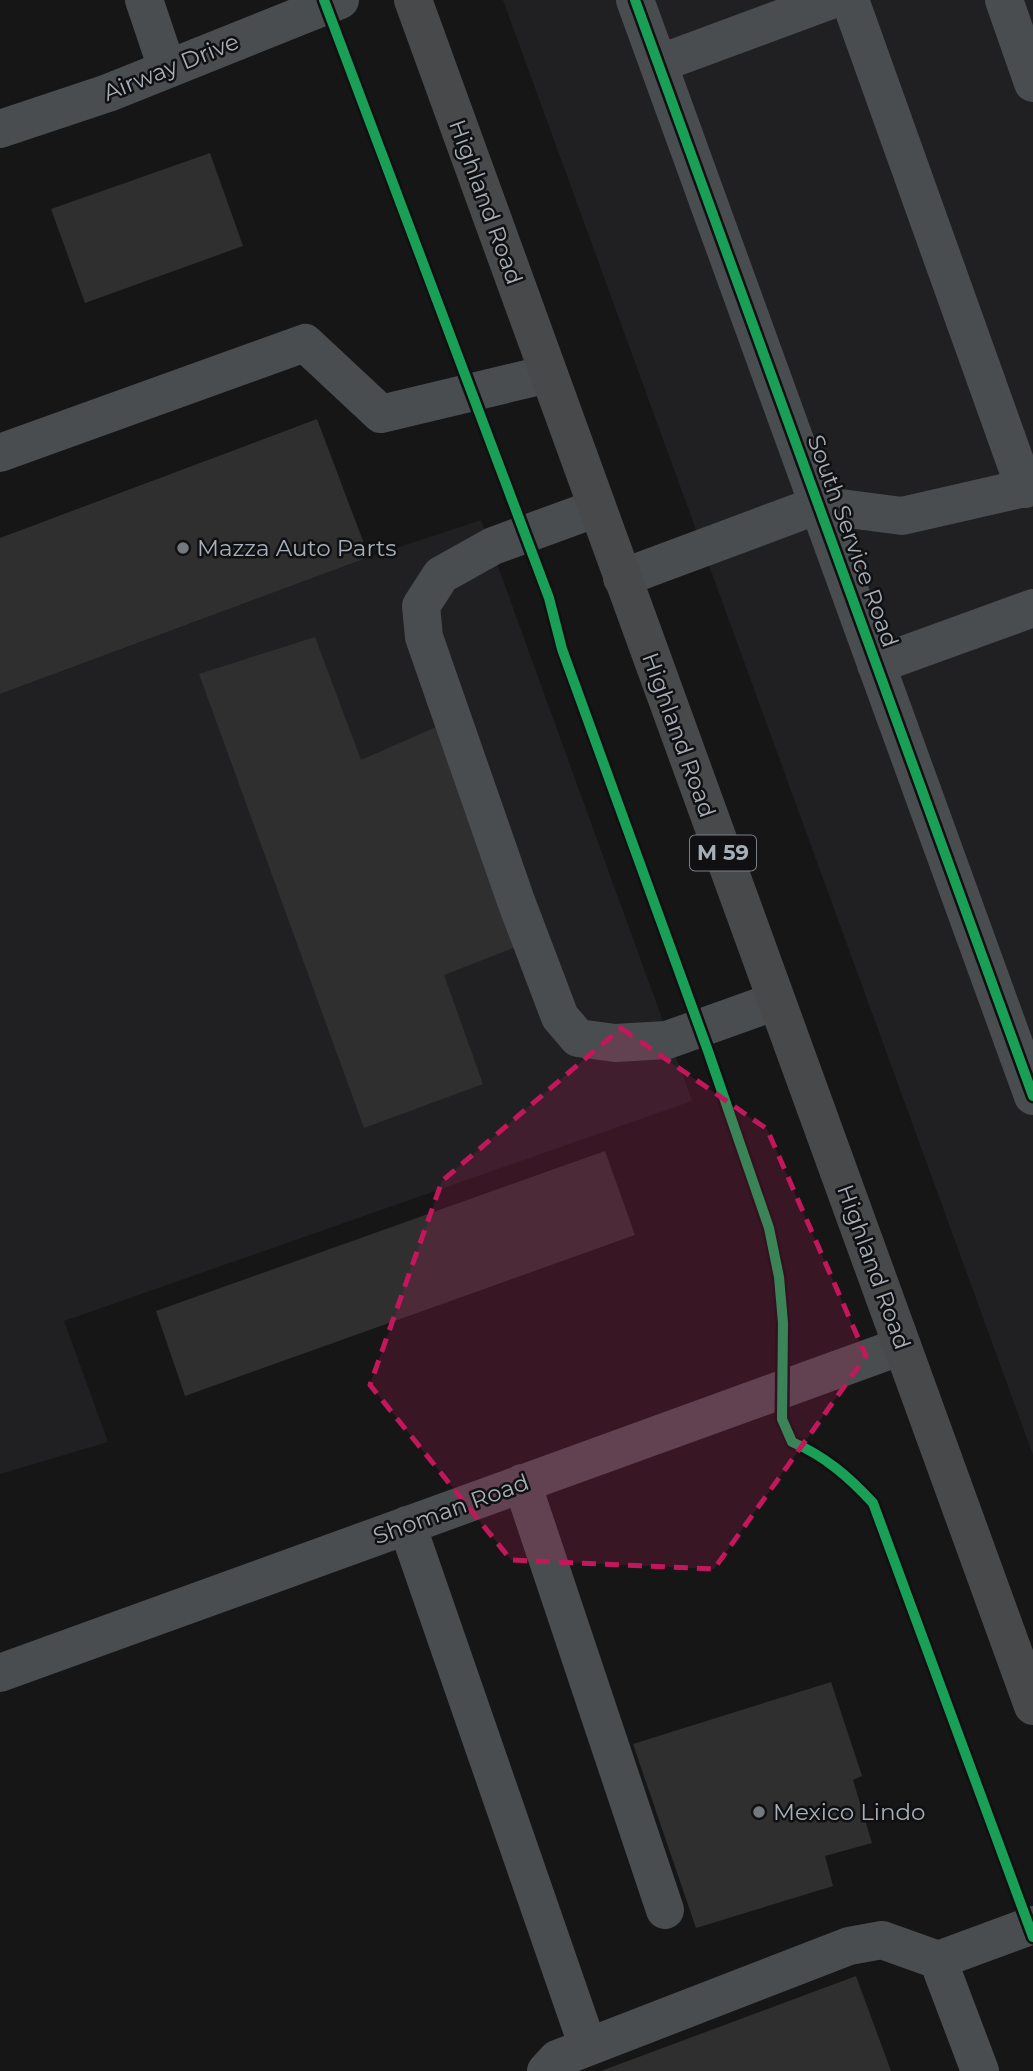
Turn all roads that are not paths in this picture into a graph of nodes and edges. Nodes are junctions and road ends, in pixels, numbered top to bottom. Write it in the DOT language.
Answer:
graph roads {
  1 [pos="144,0"];
  2 [pos="340,0"];
  3 [pos="412,0"];
  4 [pos="635,0"];
  5 [pos="831,0"];
  6 [pos="849,0"];
  7 [pos="1004,0"];
  8 [pos="658,64"];
  9 [pos="167,68"];
  10 [pos="1033,83"];
  11 [pos="0,129"];
  12 [pos="548,374"];
  13 [pos="0,453"];
  14 [pos="1029,487"];
  15 [pos="818,505"];
  16 [pos="597,508"];
  17 [pos="622,578"];
  18 [pos="1033,608"];
  19 [pos="876,665"];
  20 [pos="776,1001"];
  21 [pos="1033,1096"];
  22 [pos="902,1346"];
  23 [pos="522,1483"];
  24 [pos="407,1525"];
  25 [pos="0,1673"];
  26 [pos="1033,1706"];
  27 [pos="664,1910"];
  28 [pos="1033,1925"];
  29 [pos="938,1960"];
  30 [pos="588,2047"];
  31 [pos="546,2071"];
  32 [pos="980,2071"];
  1 -- 9 [label="street"];
  2 -- 9 [label="street, Airway Drive"];
  3 -- 12 [label="highway, Highland Road / M 59"];
  4 -- 8 [label="street, South Service Road"];
  5 -- 8 [label="street"];
  6 -- 14 [label="street"];
  7 -- 10 [label="street"];
  8 -- 15 [label="street, South Service Road"];
  9 -- 11 [label="street, Airway Drive"];
  12 -- 13 [label="street"];
  12 -- 16 [label="highway, Highland Road / M 59"];
  14 -- 15 [label="street"];
  15 -- 17 [label="street, South Service Road"];
  15 -- 19 [label="street, South Service Road"];
  16 -- 17 [label="highway, Highland Road / M 59"];
  16 -- 20 [label="street"];
  17 -- 20 [label="highway, Highland Road / M 59"];
  18 -- 19 [label="street"];
  19 -- 21 [label="street, South Service Road"];
  20 -- 22 [label="highway, Highland Road / M 59"];
  22 -- 23 [label="street, Shoman Road"];
  22 -- 26 [label="highway, Highland Road / M 59"];
  23 -- 24 [label="street, Shoman Road"];
  23 -- 27 [label="street"];
  24 -- 25 [label="street, Shoman Road"];
  24 -- 30 [label="street"];
  28 -- 29 [label="street"];
  29 -- 30 [label="street"];
  29 -- 32 [label="street"];
  30 -- 31 [label="street"];
}
